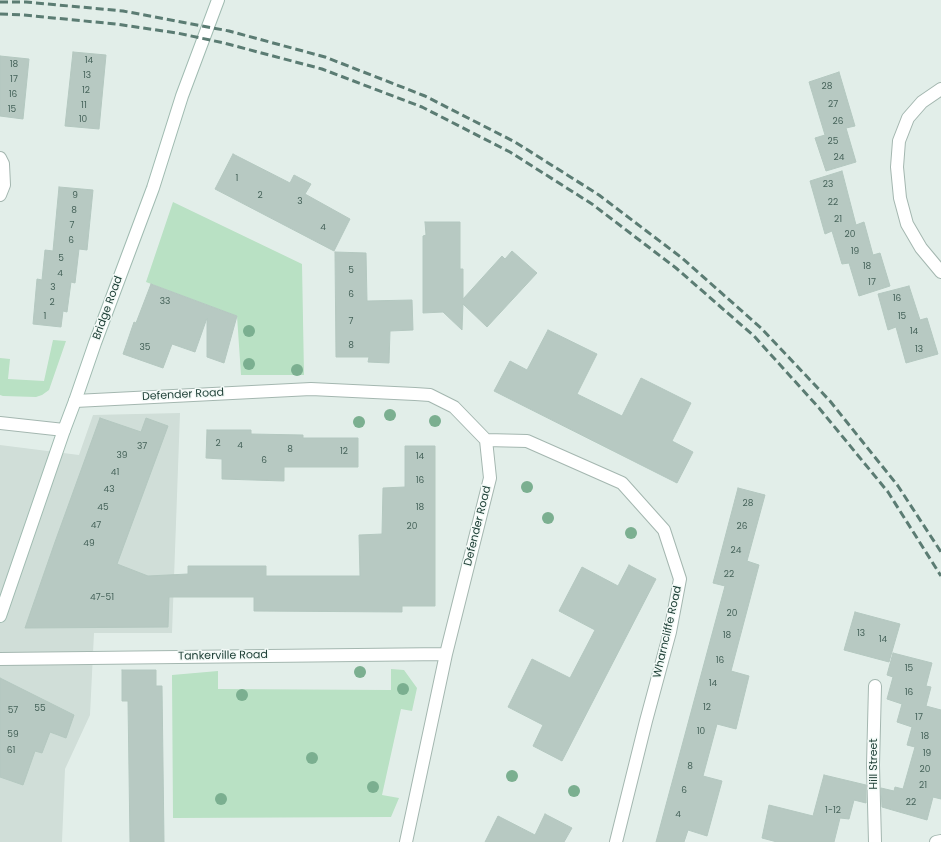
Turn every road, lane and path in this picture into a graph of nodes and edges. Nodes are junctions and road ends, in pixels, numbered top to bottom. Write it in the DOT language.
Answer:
graph roads {
  1 [pos="218,0"];
  2 [pos="941,89"];
  3 [pos="0,158"];
  4 [pos="0,195"];
  5 [pos="941,272"];
  6 [pos="76,401"];
  7 [pos="0,423"];
  8 [pos="64,430"];
  9 [pos="486,440"];
  10 [pos="0,616"];
  11 [pos="446,654"];
  12 [pos="0,659"];
  13 [pos="875,686"];
  14 [pos="941,841"];
  15 [pos="406,842"];
  16 [pos="616,842"];
  17 [pos="875,842"];
  18 [pos="936,842"];
  1 -- 6 [label="street, Bridge Road"];
  2 -- 5 [label="street"];
  3 -- 4 [label="street"];
  6 -- 8 [label="street, Bridge Road"];
  6 -- 9 [label="street, Defender Road"];
  7 -- 8 [label="street"];
  8 -- 10 [label="street, Bridge Road"];
  9 -- 11 [label="street, Defender Road"];
  9 -- 16 [label="street, Wharncliffe Road"];
  11 -- 12 [label="street, Tankerville Road"];
  11 -- 15 [label="street, Defender Road"];
  13 -- 17 [label="street, Hill Street"];
  14 -- 18 [label="street"];
}
